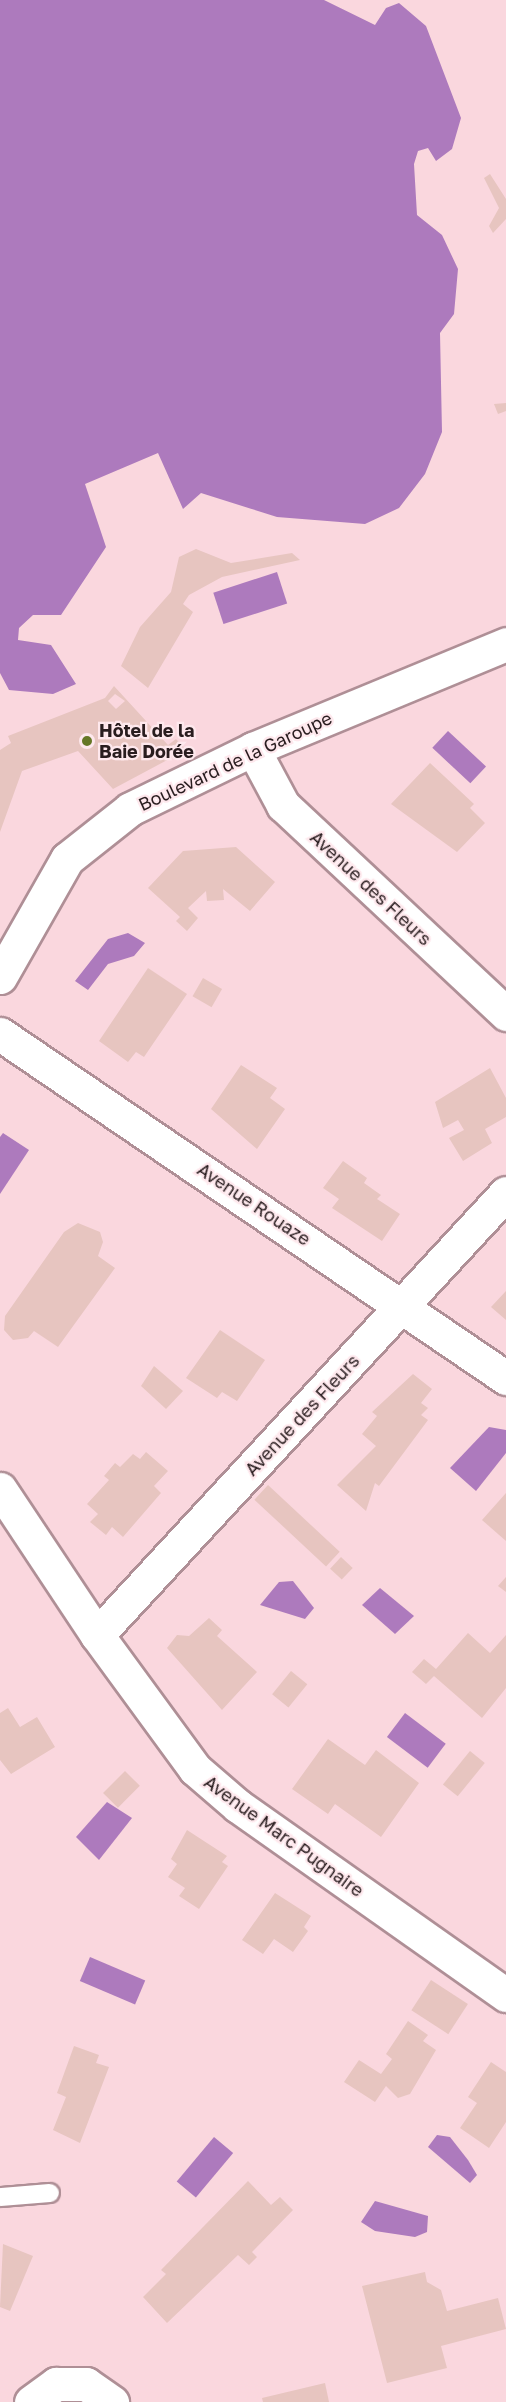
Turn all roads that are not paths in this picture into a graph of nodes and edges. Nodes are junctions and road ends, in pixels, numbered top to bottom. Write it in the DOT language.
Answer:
graph roads {
  1 [pos="506,644"];
  2 [pos="253,749"];
  3 [pos="0,977"];
  4 [pos="506,1014"];
  5 [pos="0,1034"];
  6 [pos="506,1193"];
  7 [pos="405,1304"];
  8 [pos="506,1378"];
  9 [pos="0,1489"];
  10 [pos="97,1635"];
  11 [pos="506,1995"];
  12 [pos="50,2193"];
  13 [pos="0,2197"];
  14 [pos="31,2402"];
  15 [pos="112,2402"];
  1 -- 2 [label="street, Boulevard de la Garoupe"];
  2 -- 3 [label="street, Boulevard de la Garoupe"];
  2 -- 4 [label="street, Avenue des Fleurs"];
  5 -- 7 [label="street, Avenue Rouaze"];
  6 -- 7 [label="street, Avenue des Fleurs"];
  7 -- 8 [label="street, Avenue Rouaze"];
  7 -- 10 [label="street, Avenue des Fleurs"];
  9 -- 10 [label="street, Avenue Marc Pugnaire"];
  10 -- 11 [label="street, Avenue Marc Pugnaire"];
  12 -- 13 [label="lane"];
  14 -- 15 [label="street"];
}
